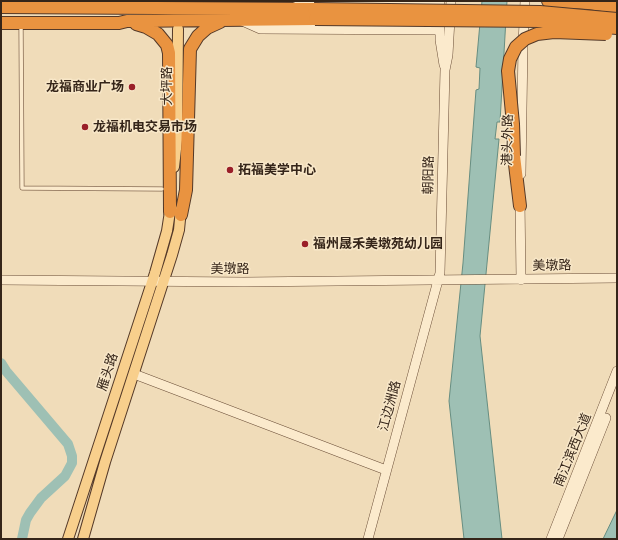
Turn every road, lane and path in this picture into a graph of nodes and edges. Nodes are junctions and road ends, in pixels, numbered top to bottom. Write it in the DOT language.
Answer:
graph roads {
  1 [pos="146,1"];
  2 [pos="210,1"];
  3 [pos="332,1"];
  4 [pos="451,1"];
  5 [pos="525,1"];
  6 [pos="548,1"];
  7 [pos="418,2"];
  8 [pos="440,2"];
  9 [pos="1,7"];
  10 [pos="617,7"];
  11 [pos="122,8"];
  12 [pos="289,9"];
  13 [pos="314,14"];
  14 [pos="232,16"];
  15 [pos="617,19"];
  16 [pos="127,21"];
  17 [pos="1,23"];
  18 [pos="21,23"];
  19 [pos="617,28"];
  20 [pos="180,29"];
  21 [pos="418,30"];
  22 [pos="440,30"];
  23 [pos="617,35"];
  24 [pos="445,70"];
  25 [pos="162,189"];
  26 [pos="520,206"];
  27 [pos="175,214"];
  28 [pos="617,278"];
  29 [pos="1,280"];
  30 [pos="521,280"];
  31 [pos="438,281"];
  32 [pos="152,282"];
  33 [pos="163,282"];
  34 [pos="617,371"];
  35 [pos="134,374"];
  36 [pos="617,387"];
  37 [pos="386,470"];
  38 [pos="68,539"];
  39 [pos="82,539"];
  40 [pos="368,539"];
  41 [pos="551,539"];
  42 [pos="558,539"];
  1 -- 11 [label="highway"];
  2 -- 14 [label="highway"];
  3 -- 7 [label="street"];
  3 -- 12 [label="street"];
  4 -- 24 [label="street, 朝阳路"];
  5 -- 26 [label="street, 港头外路"];
  6 -- 10 [label="highway"];
  7 -- 8 [label="street"];
  7 -- 21 [label="street"];
  8 -- 22 [label="street, 朝阳路"];
  9 -- 11 [label="highway"];
  11 -- 14 [label="highway"];
  12 -- 13 [label="highway"];
  12 -- 14 [label="highway"];
  13 -- 14 [label="highway"];
  13 -- 15 [label="highway, bridge"];
  13 -- 19 [label="highway, bridge"];
  14 -- 16 [label="highway"];
  14 -- 21 [label="street"];
  14 -- 27 [label="highway"];
  16 -- 18 [label="highway"];
  16 -- 27 [label="highway"];
  17 -- 18 [label="highway"];
  18 -- 25 [label="lane"];
  20 -- 27 [label="main road, 大坪路"];
  21 -- 22 [label="street"];
  22 -- 24 [label="street, 朝阳路"];
  23 -- 26 [label="highway, bridge"];
  24 -- 31 [label="street, 朝阳路"];
  26 -- 30 [label="street, 港头外路"];
  27 -- 32 [label="main road, 雁头路"];
  27 -- 33 [label="main road, 雁头路"];
  28 -- 30 [label="street, 美墩路"];
  29 -- 32 [label="street, 美墩路"];
  30 -- 31 [label="street, 美墩路"];
  31 -- 33 [label="street, 美墩路"];
  31 -- 37 [label="street, 江边洲路"];
  32 -- 33 [label="street, 美墩路"];
  32 -- 38 [label="main road, 雁头路"];
  33 -- 35 [label="main road, 雁头路"];
  34 -- 41 [label="street, 南江滨西大道"];
  35 -- 37 [label="street"];
  35 -- 39 [label="main road, 雁头路"];
  36 -- 42 [label="street, 南江滨西大道"];
  37 -- 40 [label="street, 江边洲路"];
}
